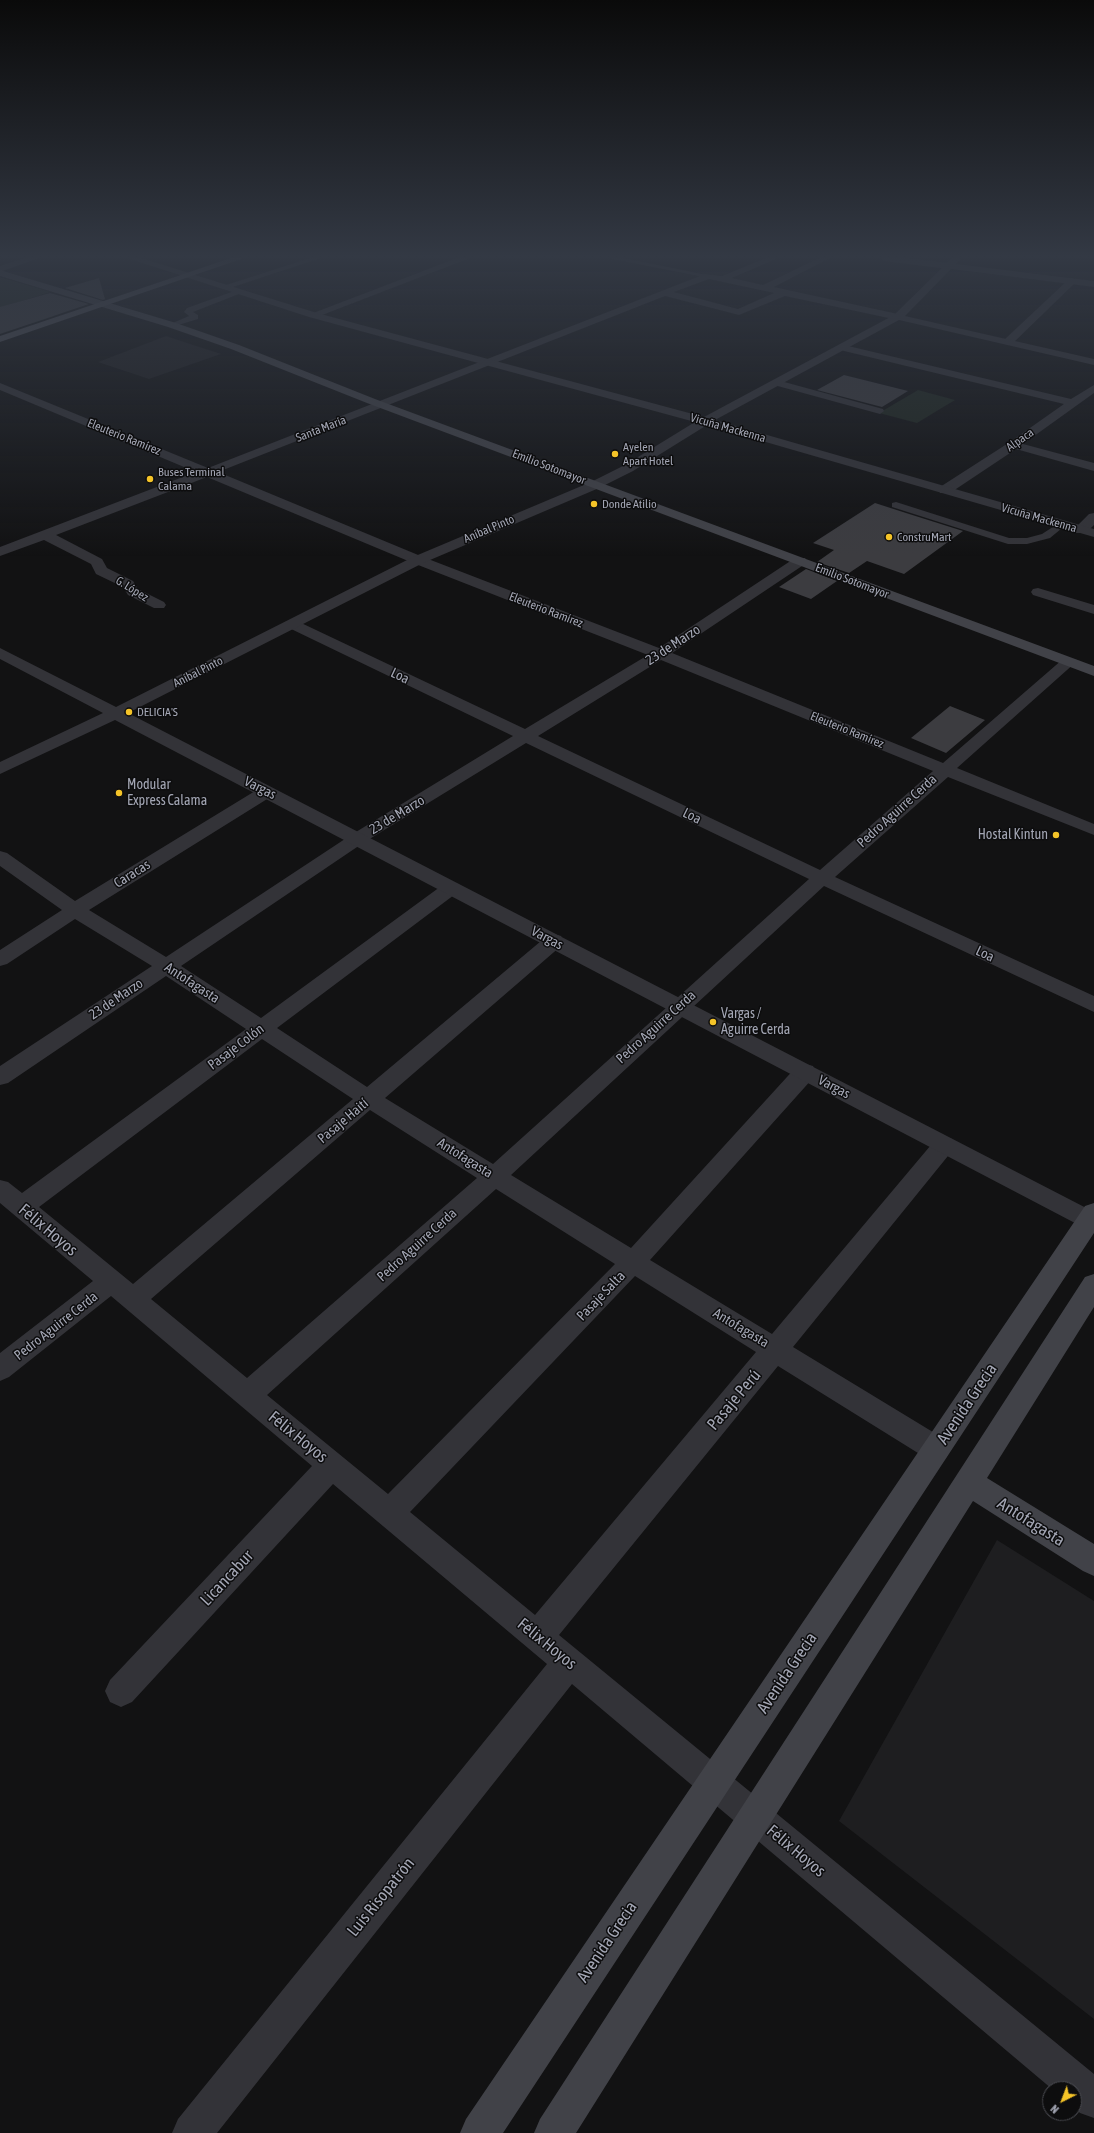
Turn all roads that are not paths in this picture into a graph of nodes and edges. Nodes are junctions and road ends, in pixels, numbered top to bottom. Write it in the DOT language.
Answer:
graph roads {
  1 [pos="262,358"];
  2 [pos="470,358"];
  3 [pos="498,358"];
  4 [pos="826,358"];
  5 [pos="884,358"];
  6 [pos="1075,358"];
  7 [pos="486,362"];
  8 [pos="1094,362"];
  9 [pos="777,383"];
  10 [pos="0,386"];
  11 [pos="1094,388"];
  12 [pos="1073,403"];
  13 [pos="383,405"];
  14 [pos="880,411"];
  15 [pos="705,421"];
  16 [pos="1014,445"];
  17 [pos="1094,467"];
  18 [pos="209,472"];
  19 [pos="595,484"];
  20 [pos="945,490"];
  21 [pos="896,505"];
  22 [pos="1094,517"];
  23 [pos="1062,524"];
  24 [pos="1081,530"];
  25 [pos="1094,533"];
  26 [pos="45,535"];
  27 [pos="0,552"];
  28 [pos="418,560"];
  29 [pos="800,561"];
  30 [pos="1038,592"];
  31 [pos="159,605"];
  32 [pos="1094,610"];
  33 [pos="292,624"];
  34 [pos="0,653"];
  35 [pos="660,654"];
  36 [pos="1068,662"];
  37 [pos="1094,671"];
  38 [pos="116,713"];
  39 [pos="528,736"];
  40 [pos="0,769"];
  41 [pos="944,770"];
  42 [pos="266,792"];
  43 [pos="1094,830"];
  44 [pos="357,839"];
  45 [pos="0,858"];
  46 [pos="822,878"];
  47 [pos="451,888"];
  48 [pos="75,910"];
  49 [pos="554,941"];
  50 [pos="0,959"];
  51 [pos="166,966"];
  52 [pos="1094,1004"];
  53 [pos="679,1006"];
  54 [pos="261,1028"];
  55 [pos="805,1072"];
  56 [pos="0,1077"];
  57 [pos="369,1099"];
  58 [pos="944,1145"];
  59 [pos="495,1176"];
  60 [pos="10,1198"];
  61 [pos="1092,1219"];
  62 [pos="633,1262"];
  63 [pos="1094,1285"];
  64 [pos="122,1291"];
  65 [pos="776,1350"];
  66 [pos="0,1369"];
  67 [pos="247,1395"];
  68 [pos="936,1449"];
  69 [pos="332,1465"];
  70 [pos="968,1482"];
  71 [pos="389,1513"];
  72 [pos="1094,1561"];
  73 [pos="538,1636"];
  74 [pos="569,1662"];
  75 [pos="121,1691"];
  76 [pos="714,1782"];
  77 [pos="755,1817"];
  78 [pos="1094,2099"];
  79 [pos="192,2133"];
  80 [pos="480,2133"];
  81 [pos="554,2133"];
  1 -- 13 [label="main road, Emilio Sotomayor"];
  2 -- 7 [label="street, Vicuña Mackenna"];
  3 -- 7 [label="street, Santa María"];
  4 -- 9 [label="street, Aníbal Pinto"];
  5 -- 12 [label="street"];
  6 -- 8 [label="street"];
  7 -- 13 [label="street, Santa María"];
  7 -- 15 [label="street, Vicuña Mackenna"];
  9 -- 14 [label="lane"];
  9 -- 15 [label="street, Aníbal Pinto"];
  10 -- 18 [label="street, Eleuterio Ramírez"];
  11 -- 12 [label="street, Alpaca"];
  12 -- 16 [label="street, Alpaca"];
  13 -- 18 [label="street, Santa María"];
  13 -- 19 [label="main road, Emilio Sotomayor"];
  15 -- 19 [label="street, Aníbal Pinto"];
  15 -- 20 [label="street, Vicuña Mackenna"];
  16 -- 17 [label="street"];
  16 -- 20 [label="street, Alpaca"];
  18 -- 26 [label="street, Santa María"];
  18 -- 28 [label="street, Eleuterio Ramírez"];
  19 -- 28 [label="street, Aníbal Pinto"];
  19 -- 29 [label="main road, Emilio Sotomayor"];
  20 -- 23 [label="street, Vicuña Mackenna"];
  21 -- 23 [label="lane"];
  22 -- 24 [label="street"];
  23 -- 24 [label="street, Vicuña Mackenna"];
  24 -- 25 [label="street, Vicuña Mackenna"];
  26 -- 27 [label="street, Santa María"];
  26 -- 31 [label="street, G. López"];
  28 -- 33 [label="street, Aníbal Pinto"];
  28 -- 35 [label="street, Eleuterio Ramírez"];
  29 -- 35 [label="street, 23 de Marzo"];
  29 -- 36 [label="main road, Emilio Sotomayor"];
  30 -- 32 [label="street"];
  33 -- 38 [label="street, Aníbal Pinto"];
  33 -- 39 [label="street, Loa"];
  34 -- 38 [label="street, Vargas"];
  35 -- 39 [label="street, 23 de Marzo"];
  35 -- 41 [label="street, Eleuterio Ramírez"];
  36 -- 37 [label="main road, Emilio Sotomayor"];
  36 -- 41 [label="street, Pedro Aguirre Cerda"];
  38 -- 40 [label="street, Aníbal Pinto"];
  38 -- 42 [label="street, Vargas"];
  39 -- 44 [label="street, 23 de Marzo"];
  39 -- 46 [label="street, Loa"];
  41 -- 43 [label="street, Eleuterio Ramírez"];
  41 -- 46 [label="street, Pedro Aguirre Cerda"];
  42 -- 44 [label="street, Vargas"];
  42 -- 48 [label="street, Caracas"];
  44 -- 47 [label="street, Vargas"];
  44 -- 51 [label="street, 23 de Marzo"];
  45 -- 48 [label="street, Antofagasta"];
  46 -- 52 [label="street, Loa"];
  46 -- 53 [label="street, Pedro Aguirre Cerda"];
  47 -- 49 [label="street, Vargas"];
  47 -- 54 [label="street, Pasaje Colón"];
  48 -- 50 [label="street, Caracas"];
  48 -- 51 [label="street, Antofagasta"];
  49 -- 53 [label="street, Vargas"];
  49 -- 57 [label="street, Pasaje Haití"];
  51 -- 54 [label="street, Antofagasta"];
  51 -- 56 [label="street, 23 de Marzo"];
  53 -- 55 [label="street, Vargas"];
  53 -- 59 [label="street, Pedro Aguirre Cerda"];
  54 -- 57 [label="street, Antofagasta"];
  54 -- 60 [label="street, Pasaje Colón"];
  55 -- 58 [label="street, Vargas"];
  55 -- 62 [label="street, Pasaje Salta"];
  57 -- 59 [label="street, Antofagasta"];
  57 -- 64 [label="street, Pasaje Haití"];
  58 -- 61 [label="street, Vargas"];
  58 -- 65 [label="street, Pasaje Perú"];
  59 -- 62 [label="street, Antofagasta"];
  59 -- 67 [label="street, Pedro Aguirre Cerda"];
  60 -- 64 [label="street, Félix Hoyos"];
  61 -- 68 [label="main road, Avenida Grecia"];
  62 -- 65 [label="street, Antofagasta"];
  62 -- 71 [label="street, Pasaje Salta"];
  63 -- 70 [label="main road"];
  64 -- 66 [label="street, Pedro Aguirre Cerda"];
  64 -- 67 [label="street, Félix Hoyos"];
  65 -- 68 [label="street, Antofagasta"];
  65 -- 73 [label="street, Pasaje Perú"];
  67 -- 69 [label="street, Félix Hoyos"];
  68 -- 76 [label="main road, Avenida Grecia"];
  69 -- 71 [label="street, Félix Hoyos"];
  69 -- 75 [label="street, Licancabur"];
  70 -- 72 [label="main road, Antofagasta"];
  70 -- 77 [label="main road"];
  71 -- 73 [label="street, Félix Hoyos"];
  73 -- 74 [label="street, Félix Hoyos"];
  74 -- 76 [label="street, Félix Hoyos"];
  74 -- 79 [label="street, Luis Risopatrón"];
  76 -- 77 [label="street, Félix Hoyos"];
  76 -- 80 [label="main road, Avenida Grecia"];
  77 -- 78 [label="street, Félix Hoyos"];
  77 -- 81 [label="main road"];
}
